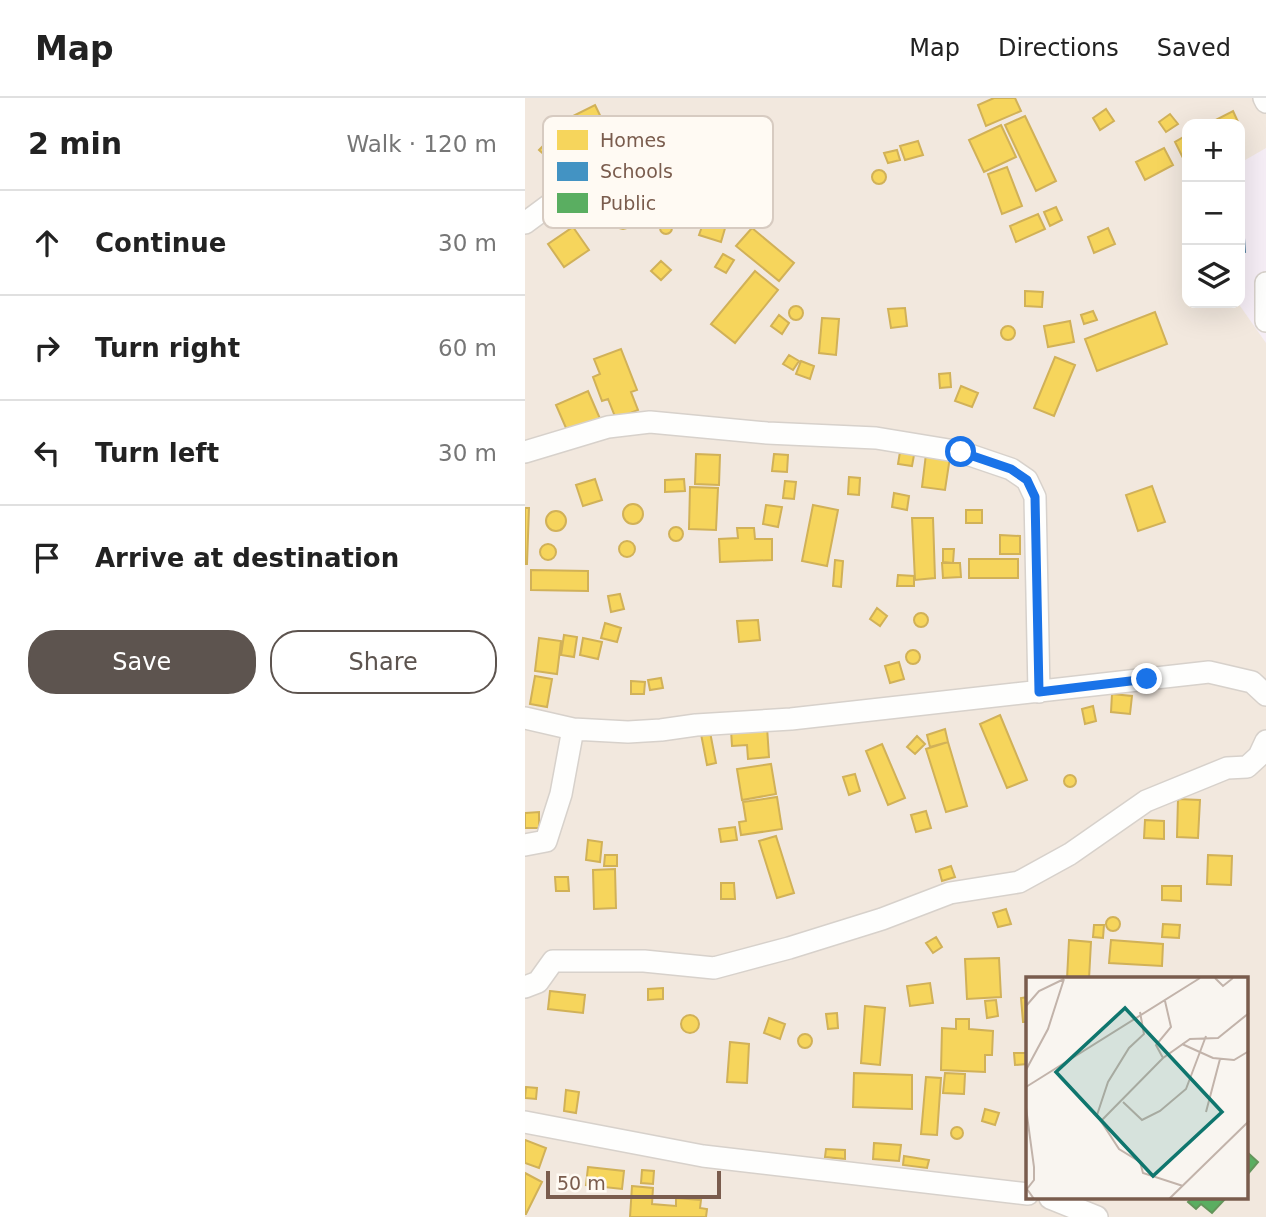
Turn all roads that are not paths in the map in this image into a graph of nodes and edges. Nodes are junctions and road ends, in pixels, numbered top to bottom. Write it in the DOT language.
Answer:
graph roads {
  1 [pos="543,210"];
  2 [pos="525,223"];
  3 [pos="1266,283"];
  4 [pos="1266,321"];
  5 [pos="525,452"];
  6 [pos="1039,692"];
  7 [pos="1266,695"];
  8 [pos="525,718"];
  9 [pos="573,729"];
  10 [pos="1266,741"];
  11 [pos="525,845"];
  12 [pos="525,987"];
  13 [pos="525,1122"];
  14 [pos="1026,1194"];
  15 [pos="1055,1200"];
  16 [pos="1097,1217"];
  1 -- 2 [label="street"];
  3 -- 4 [label="street"];
  5 -- 6 [label="street"];
  6 -- 7 [label="street"];
  6 -- 9 [label="street"];
  8 -- 9 [label="street"];
  9 -- 11 [label="street"];
  10 -- 12 [label="street"];
  13 -- 14 [label="street"];
  15 -- 16 [label="street"];
}
